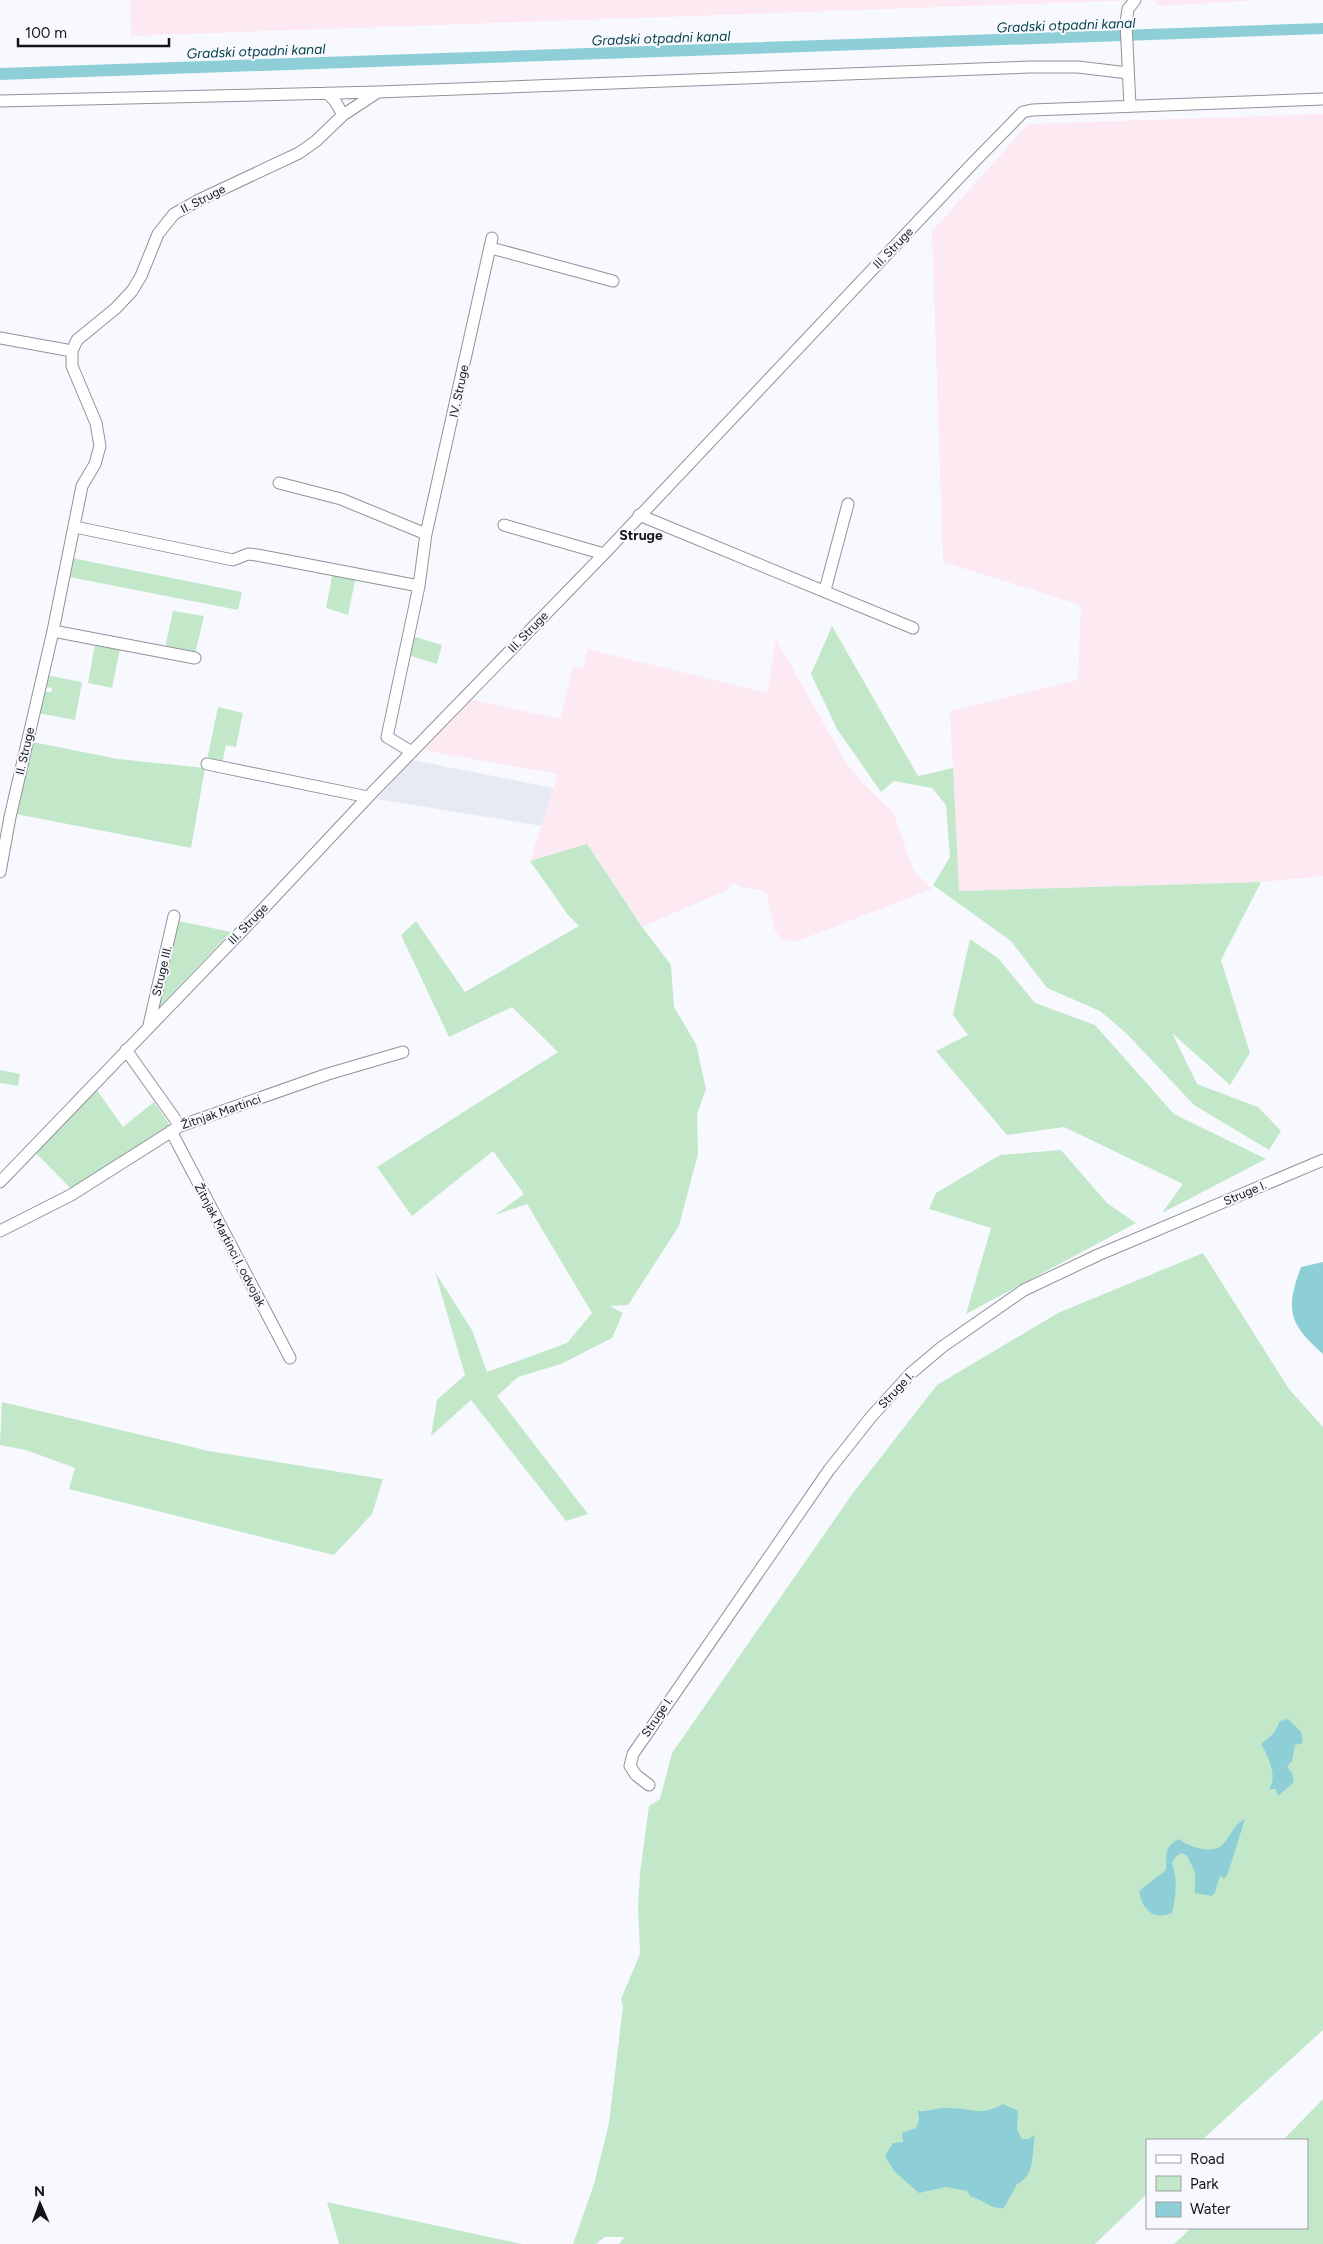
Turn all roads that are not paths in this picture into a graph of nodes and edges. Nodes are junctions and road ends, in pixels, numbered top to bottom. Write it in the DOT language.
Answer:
graph roads {
  1 [pos="1135,0"];
  2 [pos="1128,73"];
  3 [pos="378,92"];
  4 [pos="327,93"];
  5 [pos="1323,99"];
  6 [pos="0,101"];
  7 [pos="1130,106"];
  8 [pos="343,115"];
  9 [pos="613,281"];
  10 [pos="0,338"];
  11 [pos="72,351"];
  12 [pos="278,483"];
  13 [pos="848,504"];
  14 [pos="640,516"];
  15 [pos="504,524"];
  16 [pos="75,527"];
  17 [pos="426,534"];
  18 [pos="604,554"];
  19 [pos="419,586"];
  20 [pos="825,590"];
  21 [pos="913,628"];
  22 [pos="53,631"];
  23 [pos="195,658"];
  24 [pos="412,752"];
  25 [pos="207,764"];
  26 [pos="368,797"];
  27 [pos="0,872"];
  28 [pos="174,916"];
  29 [pos="149,1026"];
  30 [pos="126,1050"];
  31 [pos="403,1052"];
  32 [pos="176,1128"];
  33 [pos="1323,1160"];
  34 [pos="0,1182"];
  35 [pos="0,1231"];
  36 [pos="290,1358"];
  37 [pos="649,1785"];
  1 -- 2 [label="street"];
  2 -- 3 [label="street"];
  2 -- 7 [label="street"];
  3 -- 4 [label="street"];
  3 -- 8 [label="street, II. Struge"];
  4 -- 6 [label="street"];
  4 -- 8 [label="street"];
  5 -- 7 [label="street, III. Struge"];
  7 -- 14 [label="street, III. Struge"];
  8 -- 11 [label="street, II. Struge"];
  9 -- 17 [label="street, IV. Struge"];
  10 -- 11 [label="street"];
  11 -- 16 [label="street, II. Struge"];
  12 -- 17 [label="street"];
  13 -- 20 [label="street"];
  14 -- 18 [label="street, III. Struge"];
  14 -- 20 [label="street"];
  15 -- 18 [label="street"];
  16 -- 19 [label="street"];
  16 -- 22 [label="street, II. Struge"];
  17 -- 19 [label="street, IV. Struge"];
  18 -- 24 [label="street, III. Struge"];
  19 -- 24 [label="street, IV. Struge"];
  20 -- 21 [label="street"];
  22 -- 23 [label="street"];
  22 -- 27 [label="street, II. Struge"];
  24 -- 26 [label="street, III. Struge"];
  25 -- 26 [label="street"];
  26 -- 29 [label="street, III. Struge"];
  28 -- 29 [label="street, Struge III."];
  29 -- 30 [label="street, III. Struge"];
  30 -- 32 [label="street"];
  30 -- 34 [label="street, III. Struge"];
  31 -- 32 [label="street, Žitnjak Martinci"];
  32 -- 35 [label="street, Žitnjak Martinci"];
  32 -- 36 [label="street, Žitnjak Martinci I. odvojak"];
  33 -- 37 [label="street, Struge I."];
}
